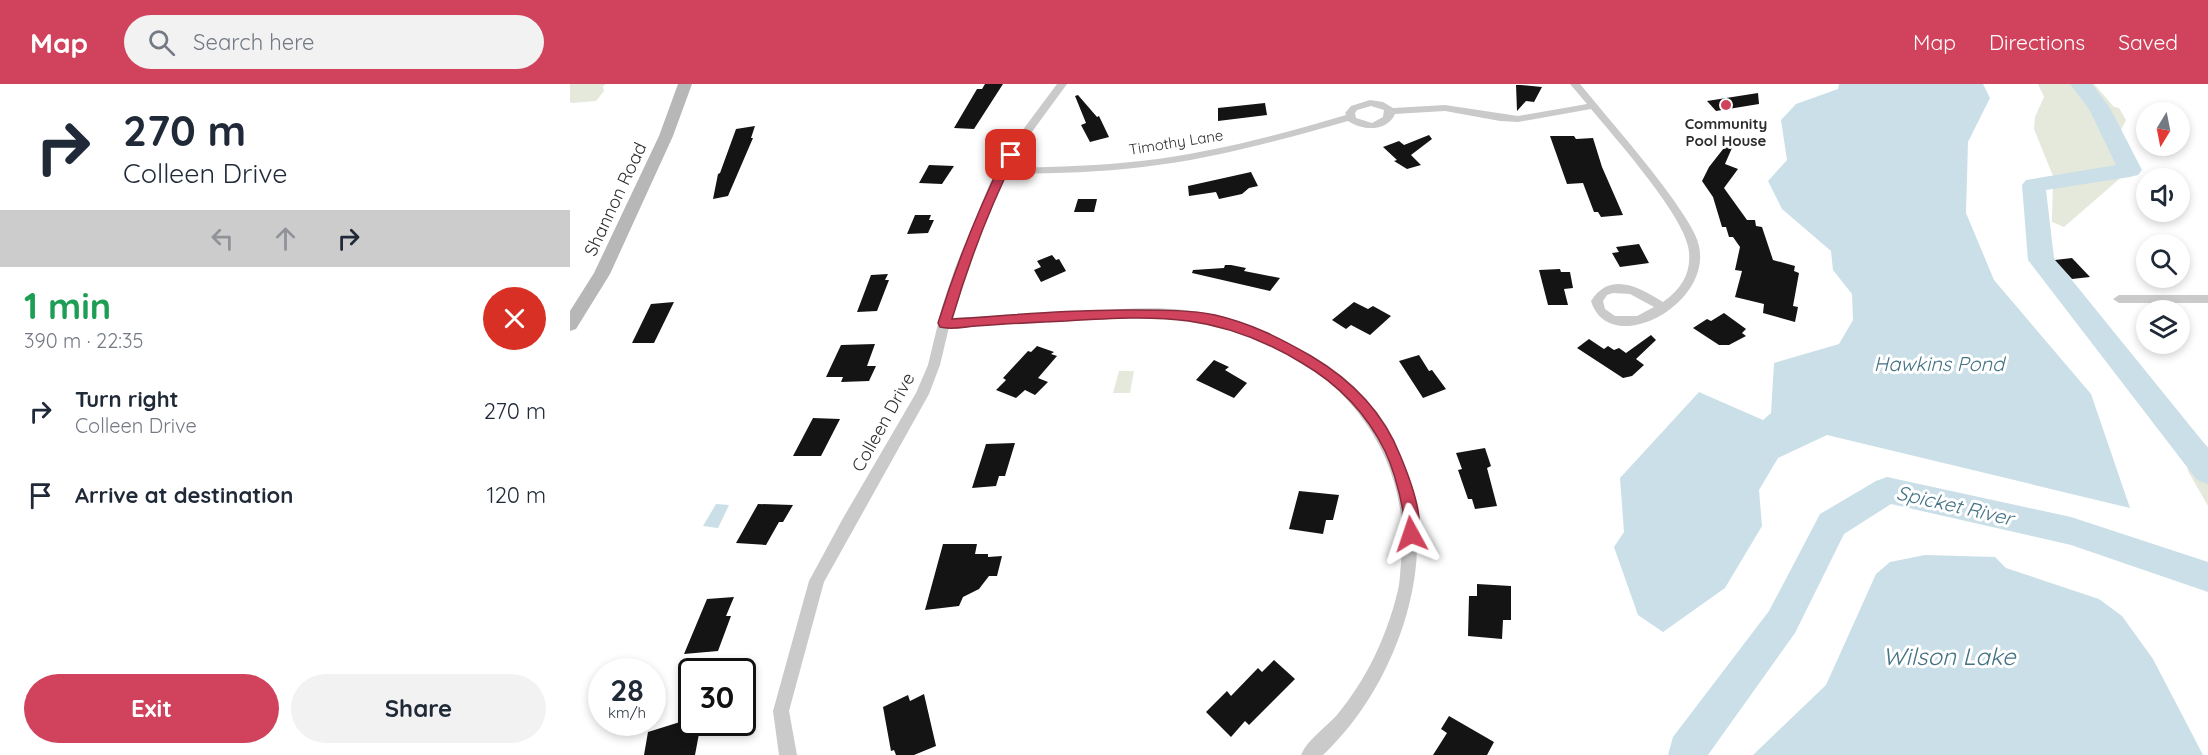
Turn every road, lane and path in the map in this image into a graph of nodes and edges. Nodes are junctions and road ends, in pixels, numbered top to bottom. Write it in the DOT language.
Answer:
graph roads {
  1 [pos="685,84"];
  2 [pos="1062,84"];
  3 [pos="1575,84"];
  4 [pos="1593,106"];
  5 [pos="1390,111"];
  6 [pos="1351,117"];
  7 [pos="1001,171"];
  8 [pos="2119,299"];
  9 [pos="2208,299"];
  10 [pos="1663,306"];
  11 [pos="573,318"];
  12 [pos="944,323"];
  13 [pos="788,755"];
  14 [pos="1310,755"];
  1 -- 11 [label="street, Shannon Road"];
  2 -- 7 [label="street, Colleen Drive"];
  3 -- 4 [label="street"];
  4 -- 5 [label="street, Timothy Lane"];
  4 -- 10 [label="street"];
  5 -- 6 [label="street, Timothy Lane"];
  5 -- 6 [label="street, Timothy Lane"];
  6 -- 7 [label="street, Timothy Lane"];
  7 -- 12 [label="street, Colleen Drive"];
  8 -- 9 [label="street"];
  10 -- 10 [label="street"];
  12 -- 13 [label="street, Colleen Drive"];
  12 -- 14 [label="street"];
}
